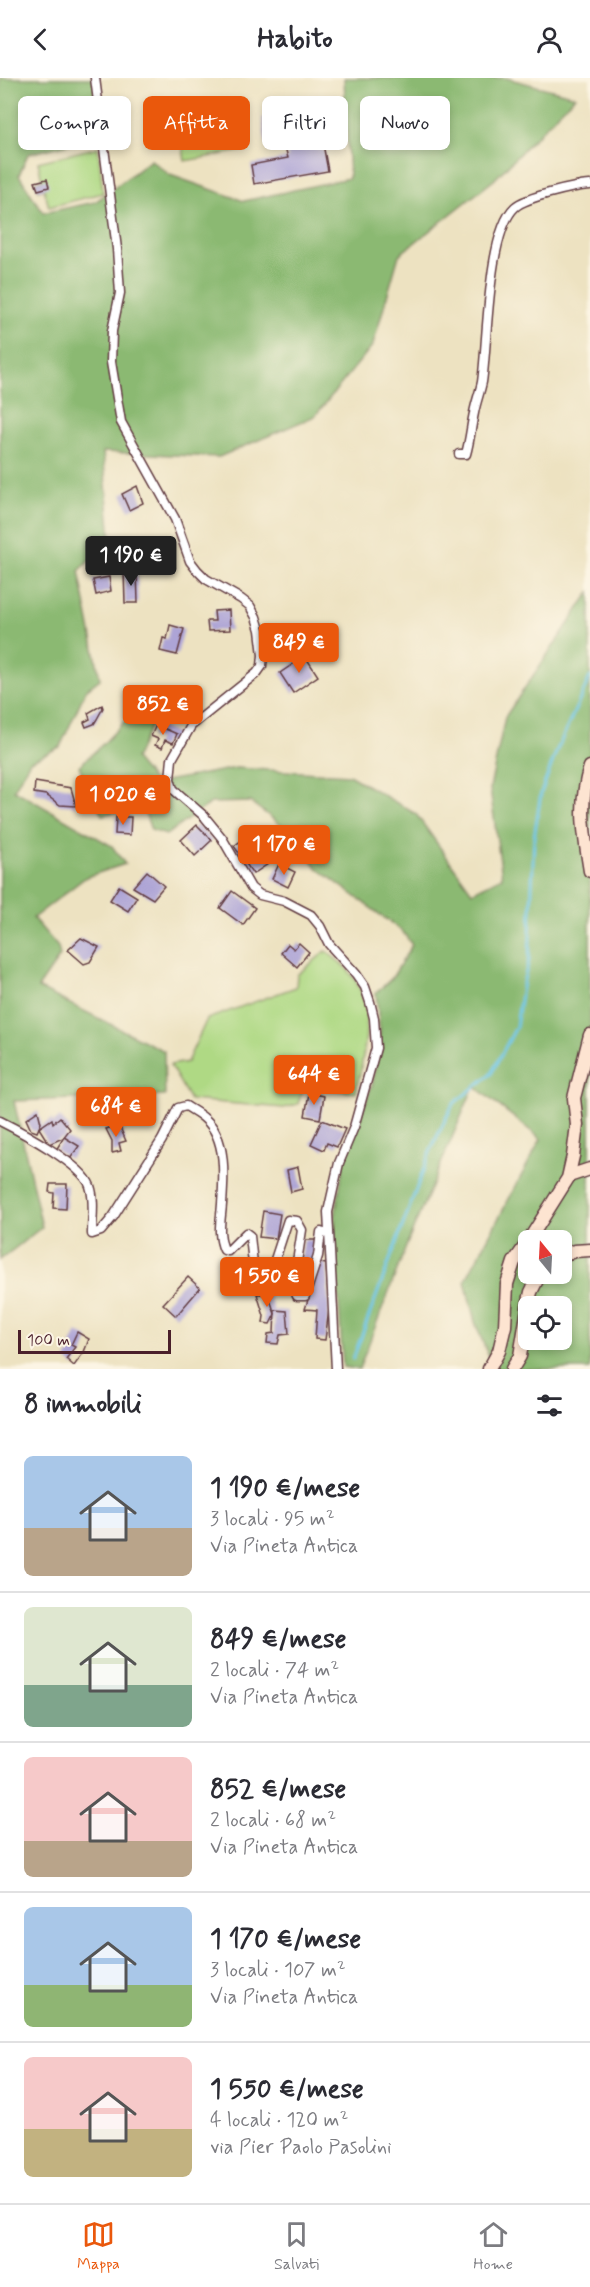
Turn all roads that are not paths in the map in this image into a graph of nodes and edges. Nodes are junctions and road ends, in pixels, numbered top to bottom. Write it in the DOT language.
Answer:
graph roads {
  1 [pos="95,78"];
  2 [pos="590,185"];
  3 [pos="459,454"];
  4 [pos="590,767"];
  5 [pos="590,871"];
  6 [pos="590,1035"];
  7 [pos="0,1121"];
  8 [pos="574,1148"];
  9 [pos="590,1163"];
  10 [pos="590,1169"];
  11 [pos="568,1176"];
  12 [pos="535,1230"];
  13 [pos="328,1234"];
  14 [pos="590,1250"];
  15 [pos="572,1252"];
  16 [pos="518,1256"];
  17 [pos="521,1350"];
  18 [pos="336,1369"];
  19 [pos="489,1369"];
  20 [pos="512,1369"];
  1 -- 13 [label="street"];
  2 -- 3 [label="street"];
  4 -- 5 [label="street"];
  6 -- 8 [label="street"];
  7 -- 13 [label="street"];
  8 -- 9 [label="street"];
  8 -- 11 [label="street"];
  10 -- 11 [label="street"];
  11 -- 12 [label="street"];
  13 -- 18 [label="street"];
  14 -- 15 [label="street"];
  16 -- 19 [label="street"];
  17 -- 20 [label="street"];
}
